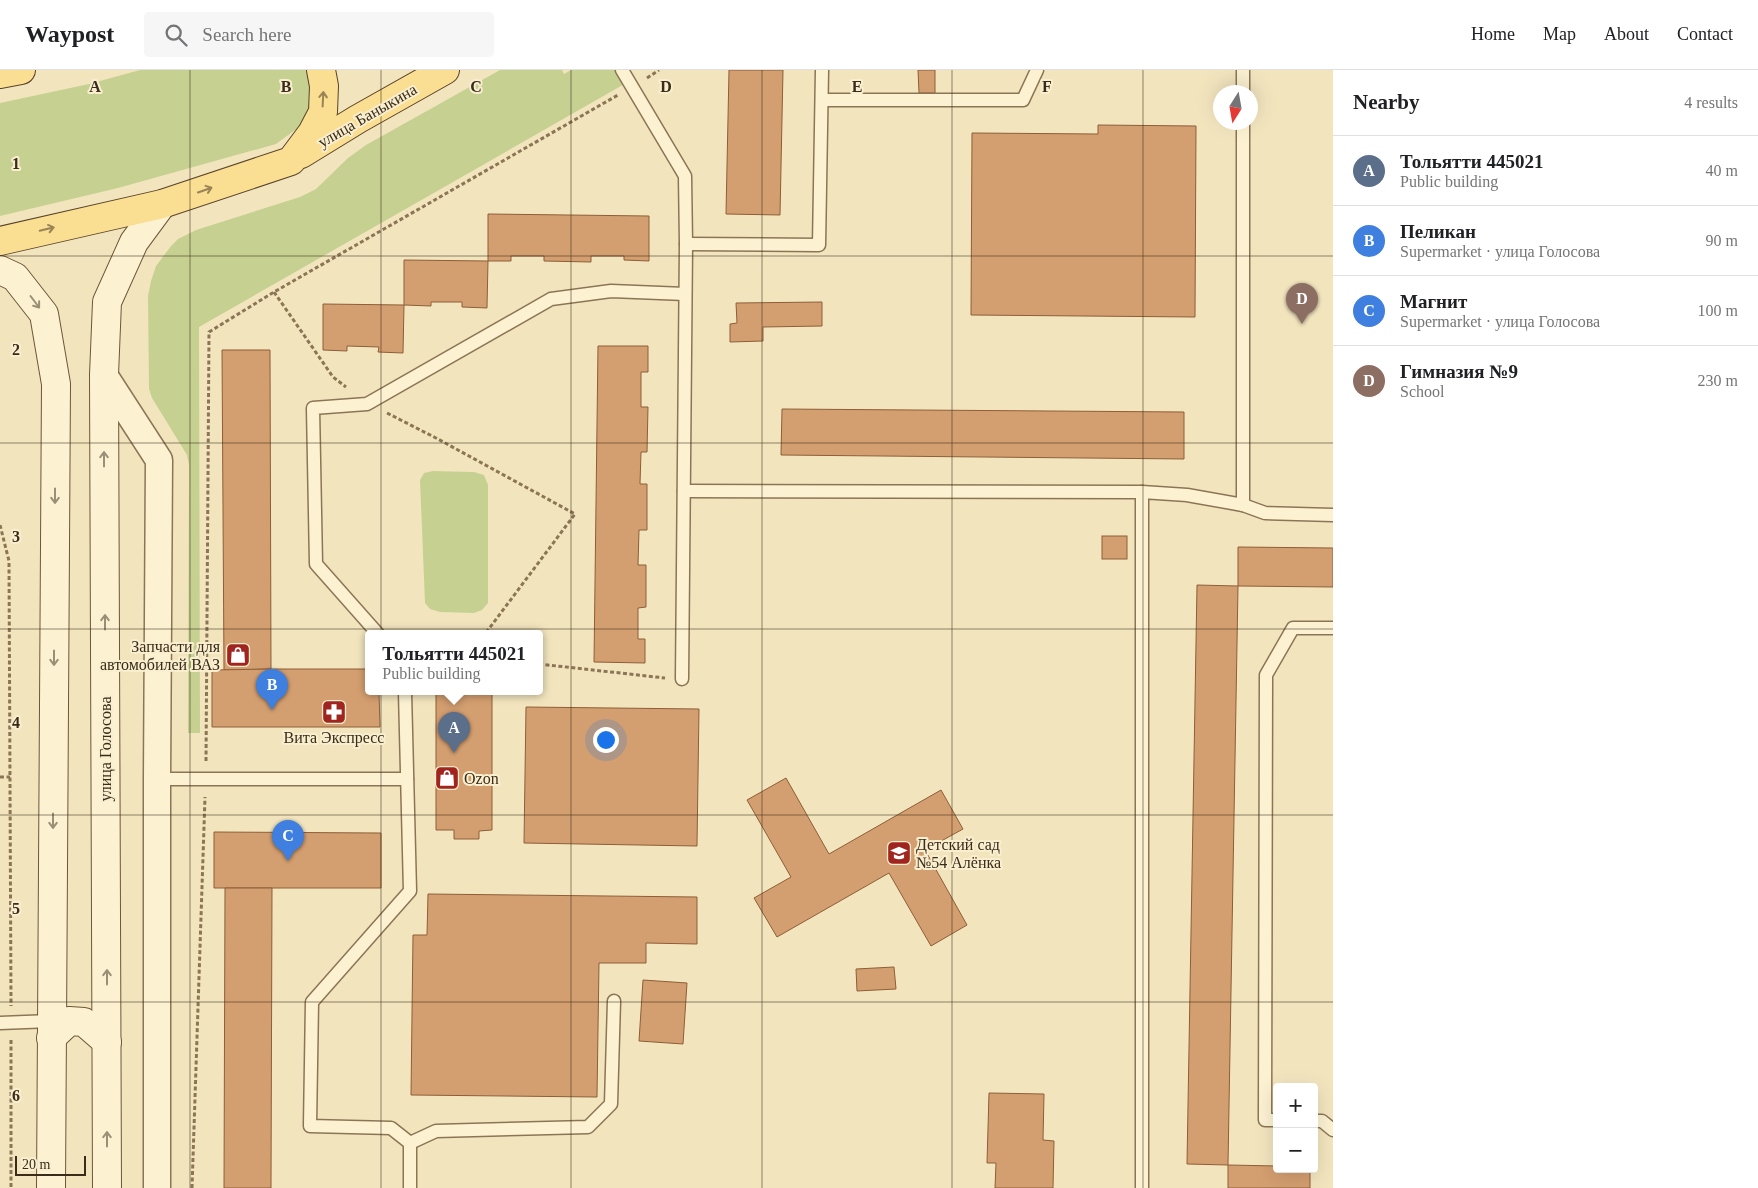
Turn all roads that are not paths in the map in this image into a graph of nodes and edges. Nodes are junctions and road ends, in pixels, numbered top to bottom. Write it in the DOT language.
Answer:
graph roads {
  1 [pos="21,70"];
  2 [pos="320,70"];
  3 [pos="445,70"];
  4 [pos="622,70"];
  5 [pos="822,70"];
  6 [pos="1037,70"];
  7 [pos="1243,70"];
  8 [pos="0,74"];
  9 [pos="1243,85"];
  10 [pos="822,100"];
  11 [pos="1243,130"];
  12 [pos="291,160"];
  13 [pos="162,204"];
  14 [pos="0,241"];
  15 [pos="686,244"];
  16 [pos="0,270"];
  17 [pos="685,294"];
  18 [pos="104,375"];
  19 [pos="684,491"];
  20 [pos="1142,492"];
  21 [pos="1243,505"];
  22 [pos="1333,515"];
  23 [pos="1333,628"];
  24 [pos="374,630"];
  25 [pos="682,679"];
  26 [pos="405,695"];
  27 [pos="156,779"];
  28 [pos="407,779"];
  29 [pos="614,1001"];
  30 [pos="5,1024"];
  31 [pos="51,1029"];
  32 [pos="107,1042"];
  33 [pos="1273,1120"];
  34 [pos="1318,1120"];
  35 [pos="1333,1130"];
  36 [pos="410,1143"];
  37 [pos="51,1188"];
  38 [pos="107,1188"];
  39 [pos="156,1188"];
  40 [pos="410,1188"];
  41 [pos="1142,1188"];
  1 -- 8 [label="main road"];
  12 -- 2 [label="main road, one-way"];
  3 -- 12 [label="main road, улица Баныкина"];
  4 -- 15 [label="lane"];
  5 -- 10 [label="lane"];
  6 -- 10 [label="lane"];
  7 -- 9 [label="lane"];
  10 -- 15 [label="lane"];
  11 -- 21 [label="lane"];
  13 -- 12 [label="main road, улица Баныкина, one-way"];
  14 -- 13 [label="main road, улица Баныкина, one-way"];
  13 -- 18 [label="main road, улица Голосова"];
  15 -- 17 [label="lane"];
  16 -- 31 [label="main road, one-way"];
  17 -- 19 [label="lane"];
  17 -- 24 [label="lane"];
  18 -- 27 [label="street"];
  32 -- 18 [label="main road, улица Голосова, one-way"];
  19 -- 20 [label="lane"];
  19 -- 25 [label="lane"];
  20 -- 21 [label="lane"];
  20 -- 41 [label="lane"];
  21 -- 22 [label="lane"];
  23 -- 33 [label="lane"];
  26 -- 28 [label="lane"];
  27 -- 28 [label="lane"];
  27 -- 39 [label="street"];
  28 -- 36 [label="lane"];
  29 -- 36 [label="lane"];
  30 -- 31 [label="lane"];
  31 -- 32 [label="main road"];
  31 -- 37 [label="main road"];
  38 -- 32 [label="main road, улица Голосова, one-way"];
  34 -- 35 [label="lane"];
  36 -- 40 [label="lane"];
}
